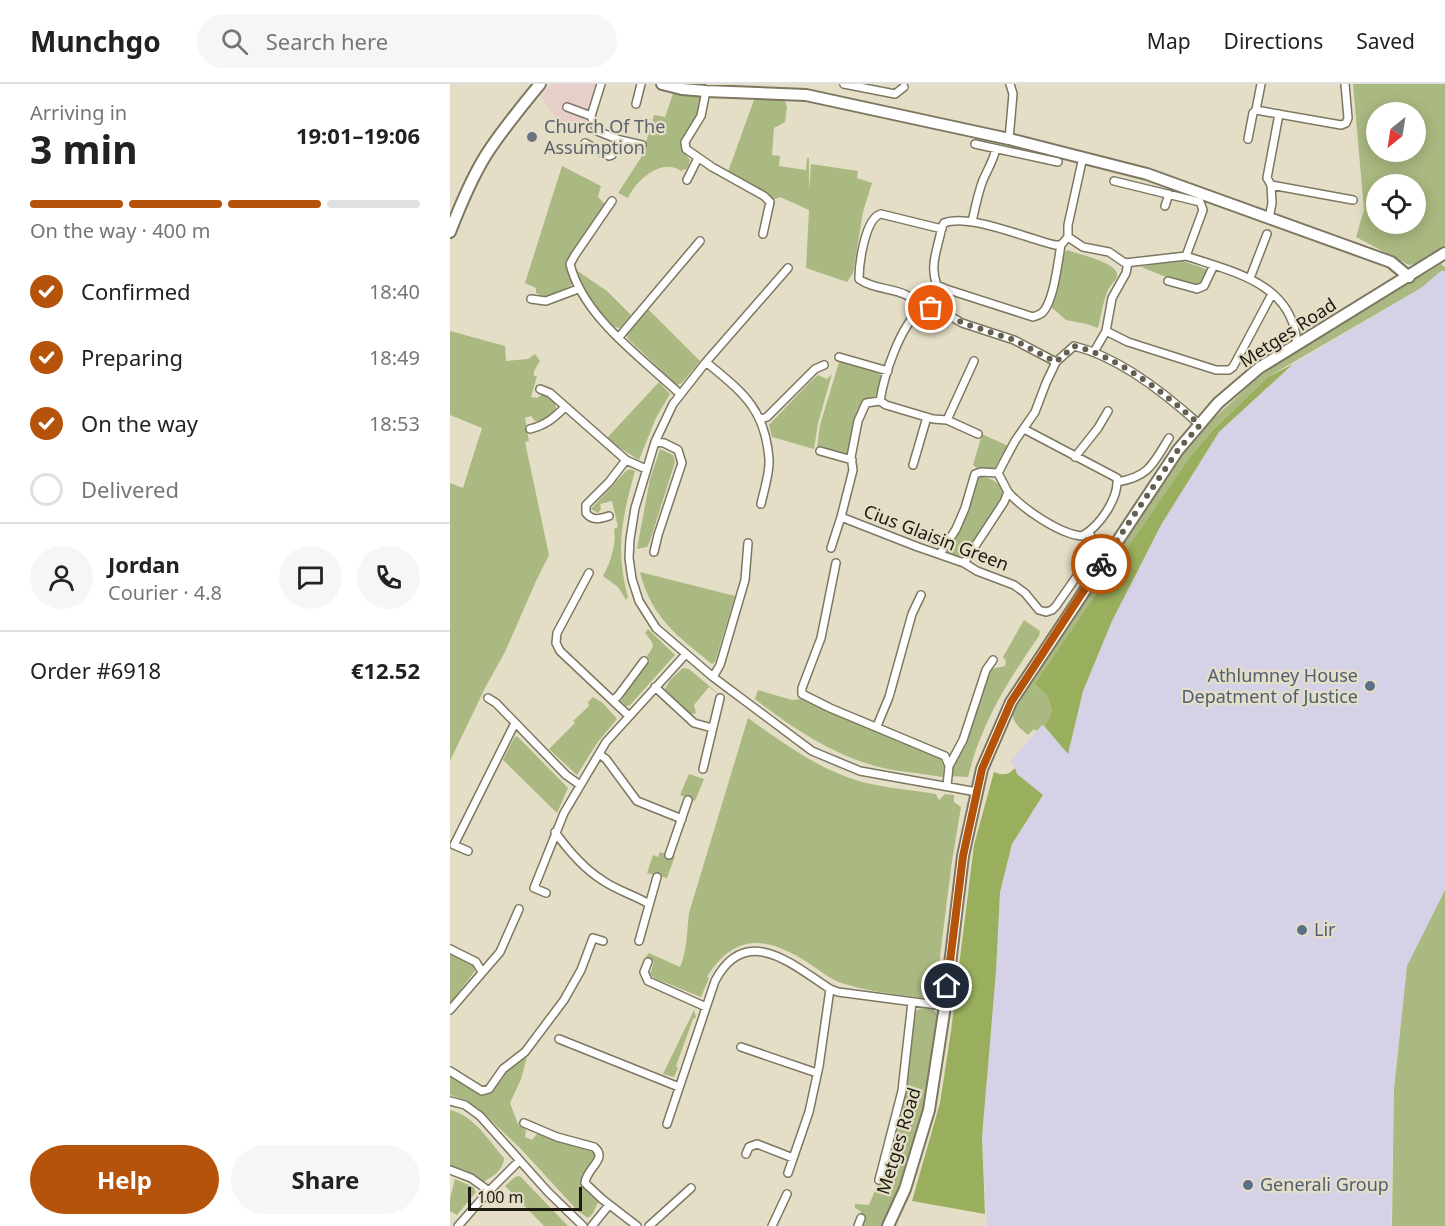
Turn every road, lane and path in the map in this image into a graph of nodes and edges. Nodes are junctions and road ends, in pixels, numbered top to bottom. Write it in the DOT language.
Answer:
graph roads {
  1 [pos="540,84"];
  2 [pos="601,84"];
  3 [pos="641,84"];
  4 [pos="662,84"];
  5 [pos="844,84"];
  6 [pos="1010,84"];
  7 [pos="1261,84"];
  8 [pos="1346,84"];
  9 [pos="904,87"];
  10 [pos="775,89"];
  11 [pos="706,91"];
  12 [pos="636,104"];
  13 [pos="567,107"];
  14 [pos="1256,110"];
  15 [pos="1279,114"];
  16 [pos="591,116"];
  17 [pos="1009,139"];
  18 [pos="1248,139"];
  19 [pos="620,140"];
  20 [pos="585,143"];
  21 [pos="975,144"];
  22 [pos="642,145"];
  23 [pos="996,149"];
  24 [pos="1083,157"];
  25 [pos="698,158"];
  26 [pos="1058,162"];
  27 [pos="687,180"];
  28 [pos="1114,181"];
  29 [pos="1271,185"];
  30 [pos="1169,194"];
  31 [pos="1353,200"];
  32 [pos="612,201"];
  33 [pos="1165,206"];
  34 [pos="1269,218"];
  35 [pos="972,222"];
  36 [pos="942,229"];
  37 [pos="450,232"];
  38 [pos="764,234"];
  39 [pos="1267,234"];
  40 [pos="1068,237"];
  41 [pos="700,241"];
  42 [pos="1061,245"];
  43 [pos="1445,253"];
  44 [pos="1186,256"];
  45 [pos="1128,263"];
  46 [pos="1214,265"];
  47 [pos="788,268"];
  48 [pos="1409,277"];
  49 [pos="1250,278"];
  50 [pos="1168,281"];
  51 [pos="578,289"];
  52 [pos="1272,294"];
  53 [pos="531,299"];
  54 [pos="921,309"];
  55 [pos="1106,331"];
  56 [pos="619,337"];
  57 [pos="1297,344"];
  58 [pos="1094,352"];
  59 [pos="839,357"];
  60 [pos="974,361"];
  61 [pos="706,362"];
  62 [pos="1056,362"];
  63 [pos="824,365"];
  64 [pos="888,371"];
  65 [pos="540,388"];
  66 [pos="680,394"];
  67 [pos="880,401"];
  68 [pos="565,407"];
  69 [pos="1108,411"];
  70 [pos="927,417"];
  71 [pos="761,418"];
  72 [pos="946,420"];
  73 [pos="1200,425"];
  74 [pos="530,429"];
  75 [pos="1024,429"];
  76 [pos="978,434"];
  77 [pos="1168,438"];
  78 [pos="655,442"];
  79 [pos="820,451"];
  80 [pos="1075,456"];
  81 [pos="626,460"];
  82 [pos="852,460"];
  83 [pos="913,465"];
  84 [pos="646,469"];
  85 [pos="998,473"];
  86 [pos="1117,482"];
  87 [pos="1008,492"];
  88 [pos="761,504"];
  89 [pos="609,516"];
  90 [pos="841,518"];
  91 [pos="1089,532"];
  92 [pos="748,543"];
  93 [pos="831,548"];
  94 [pos="654,552"];
  95 [pos="940,554"];
  96 [pos="836,563"];
  97 [pos="964,563"];
  98 [pos="589,573"];
  99 [pos="921,596"];
  100 [pos="686,654"];
  101 [pos="993,660"];
  102 [pos="644,661"];
  103 [pos="713,677"];
  104 [pos="655,687"];
  105 [pos="488,698"];
  106 [pos="720,698"];
  107 [pos="613,700"];
  108 [pos="629,716"];
  109 [pos="514,723"];
  110 [pos="877,726"];
  111 [pos="712,728"];
  112 [pos="599,754"];
  113 [pos="949,766"];
  114 [pos="703,769"];
  115 [pos="580,785"];
  116 [pos="947,786"];
  117 [pos="977,792"];
  118 [pos="688,800"];
  119 [pos="682,819"];
  120 [pos="555,832"];
  121 [pos="468,851"];
  122 [pos="669,855"];
  123 [pos="657,877"];
  124 [pos="546,893"];
  125 [pos="649,904"];
  126 [pos="519,909"];
  127 [pos="639,940"];
  128 [pos="603,941"];
  129 [pos="450,949"];
  130 [pos="648,962"];
  131 [pos="482,972"];
  132 [pos="830,989"];
  133 [pos="912,1002"];
  134 [pos="945,1006"];
  135 [pos="706,1007"];
  136 [pos="450,1010"];
  137 [pos="559,1039"];
  138 [pos="741,1047"];
  139 [pos="450,1071"];
  140 [pos="818,1073"];
  141 [pos="679,1087"];
  142 [pos="450,1101"];
  143 [pos="524,1123"];
  144 [pos="666,1124"];
  145 [pos="533,1127"];
  146 [pos="529,1136"];
  147 [pos="746,1155"];
  148 [pos="793,1158"];
  149 [pos="519,1161"];
  150 [pos="450,1170"];
  151 [pos="788,1173"];
  152 [pos="879,1180"];
  153 [pos="691,1188"];
  154 [pos="489,1191"];
  155 [pos="787,1194"];
  156 [pos="609,1205"];
  157 [pos="861,1218"];
  158 [pos="458,1226"];
  159 [pos="583,1226"];
  160 [pos="592,1226"];
  161 [pos="637,1226"];
  162 [pos="649,1226"];
  163 [pos="772,1226"];
  164 [pos="858,1226"];
  165 [pos="888,1226"];
  1 -- 37 [label="street"];
  2 -- 16 [label="street"];
  3 -- 12 [label="street"];
  4 -- 11 [label="street"];
  5 -- 9 [label="street"];
  6 -- 17 [label="street"];
  7 -- 14 [label="street"];
  8 -- 15 [label="street"];
  10 -- 11 [label="street"];
  10 -- 17 [label="street"];
  11 -- 25 [label="street"];
  13 -- 16 [label="street"];
  14 -- 15 [label="street"];
  14 -- 18 [label="street"];
  15 -- 29 [label="street"];
  16 -- 19 [label="street"];
  17 -- 24 [label="street"];
  19 -- 20 [label="street"];
  19 -- 22 [label="street"];
  21 -- 23 [label="street"];
  23 -- 26 [label="street"];
  23 -- 35 [label="street"];
  24 -- 34 [label="street"];
  24 -- 40 [label="street"];
  25 -- 27 [label="street"];
  25 -- 38 [label="street"];
  28 -- 30 [label="street"];
  29 -- 31 [label="street"];
  29 -- 34 [label="street"];
  30 -- 33 [label="street"];
  30 -- 44 [label="street"];
  32 -- 51 [label="street"];
  34 -- 48 [label="street"];
  35 -- 36 [label="street"];
  35 -- 42 [label="street"];
  36 -- 42 [label="street"];
  36 -- 54 [label="street"];
  39 -- 49 [label="street"];
  40 -- 42 [label="street"];
  40 -- 45 [label="street"];
  41 -- 56 [label="street"];
  43 -- 48 [label="street, Metges Road"];
  44 -- 45 [label="street"];
  44 -- 46 [label="street"];
  45 -- 55 [label="street"];
  46 -- 49 [label="street"];
  46 -- 50 [label="street"];
  47 -- 61 [label="street"];
  48 -- 57 [label="street, Metges Road"];
  49 -- 52 [label="street"];
  51 -- 53 [label="street"];
  51 -- 56 [label="street"];
  52 -- 55 [label="street"];
  52 -- 57 [label="street"];
  54 -- 62 [label="street"];
  54 -- 64 [label="street"];
  55 -- 58 [label="street"];
  56 -- 66 [label="street"];
  57 -- 73 [label="street, Metges Road"];
  58 -- 62 [label="street"];
  58 -- 73 [label="street"];
  59 -- 64 [label="street"];
  60 -- 72 [label="street"];
  61 -- 66 [label="street"];
  61 -- 71 [label="street"];
  62 -- 75 [label="street"];
  63 -- 71 [label="street"];
  64 -- 67 [label="street"];
  65 -- 68 [label="street"];
  66 -- 78 [label="street"];
  67 -- 70 [label="street"];
  67 -- 82 [label="street"];
  68 -- 74 [label="street"];
  68 -- 81 [label="street"];
  69 -- 80 [label="street"];
  70 -- 72 [label="street"];
  70 -- 83 [label="street"];
  71 -- 88 [label="street"];
  72 -- 76 [label="street"];
  73 -- 117 [label="street, Metges Road"];
  75 -- 80 [label="street"];
  75 -- 85 [label="street"];
  77 -- 86 [label="street"];
  78 -- 84 [label="street"];
  78 -- 94 [label="street"];
  79 -- 82 [label="street"];
  80 -- 86 [label="street"];
  81 -- 84 [label="street"];
  81 -- 89 [label="street"];
  82 -- 90 [label="street"];
  84 -- 100 [label="street"];
  85 -- 87 [label="street"];
  85 -- 95 [label="street"];
  86 -- 91 [label="street"];
  87 -- 91 [label="street"];
  87 -- 97 [label="street"];
  90 -- 93 [label="street"];
  90 -- 95 [label="street, Cius Glaisin Green"];
  91 -- 97 [label="street, Cius Glaisin Green"];
  92 -- 103 [label="street"];
  95 -- 97 [label="street, Cius Glaisin Green"];
  96 -- 110 [label="street"];
  98 -- 107 [label="street"];
  99 -- 110 [label="street"];
  100 -- 103 [label="street"];
  100 -- 104 [label="street"];
  101 -- 113 [label="street"];
  102 -- 107 [label="street"];
  103 -- 116 [label="street"];
  104 -- 108 [label="street"];
  104 -- 111 [label="street"];
  105 -- 109 [label="street"];
  106 -- 111 [label="street"];
  107 -- 108 [label="street"];
  108 -- 112 [label="street"];
  109 -- 115 [label="street"];
  109 -- 121 [label="street"];
  110 -- 113 [label="street"];
  111 -- 114 [label="street"];
  112 -- 115 [label="street"];
  112 -- 119 [label="street"];
  113 -- 116 [label="street"];
  115 -- 120 [label="street"];
  116 -- 117 [label="street"];
  117 -- 134 [label="street, Metges Road"];
  118 -- 119 [label="street"];
  119 -- 122 [label="street"];
  120 -- 124 [label="street"];
  120 -- 125 [label="street"];
  123 -- 125 [label="street"];
  125 -- 127 [label="street"];
  126 -- 131 [label="street"];
  128 -- 139 [label="street"];
  129 -- 131 [label="street"];
  130 -- 135 [label="street"];
  131 -- 136 [label="street"];
  132 -- 133 [label="street"];
  132 -- 135 [label="street"];
  132 -- 140 [label="street"];
  133 -- 134 [label="street"];
  133 -- 152 [label="street"];
  134 -- 165 [label="street, Metges Road"];
  135 -- 141 [label="street"];
  137 -- 141 [label="street"];
  138 -- 140 [label="street"];
  140 -- 148 [label="street"];
  141 -- 144 [label="street"];
  142 -- 149 [label="street"];
  143 -- 145 [label="street"];
  145 -- 146 [label="street"];
  145 -- 156 [label="street"];
  147 -- 148 [label="street"];
  148 -- 151 [label="street"];
  149 -- 154 [label="street"];
  149 -- 159 [label="street"];
  150 -- 154 [label="street"];
  153 -- 162 [label="street"];
  154 -- 158 [label="street"];
  155 -- 163 [label="street"];
  156 -- 160 [label="street"];
  156 -- 161 [label="street"];
  157 -- 164 [label="street"];
}
